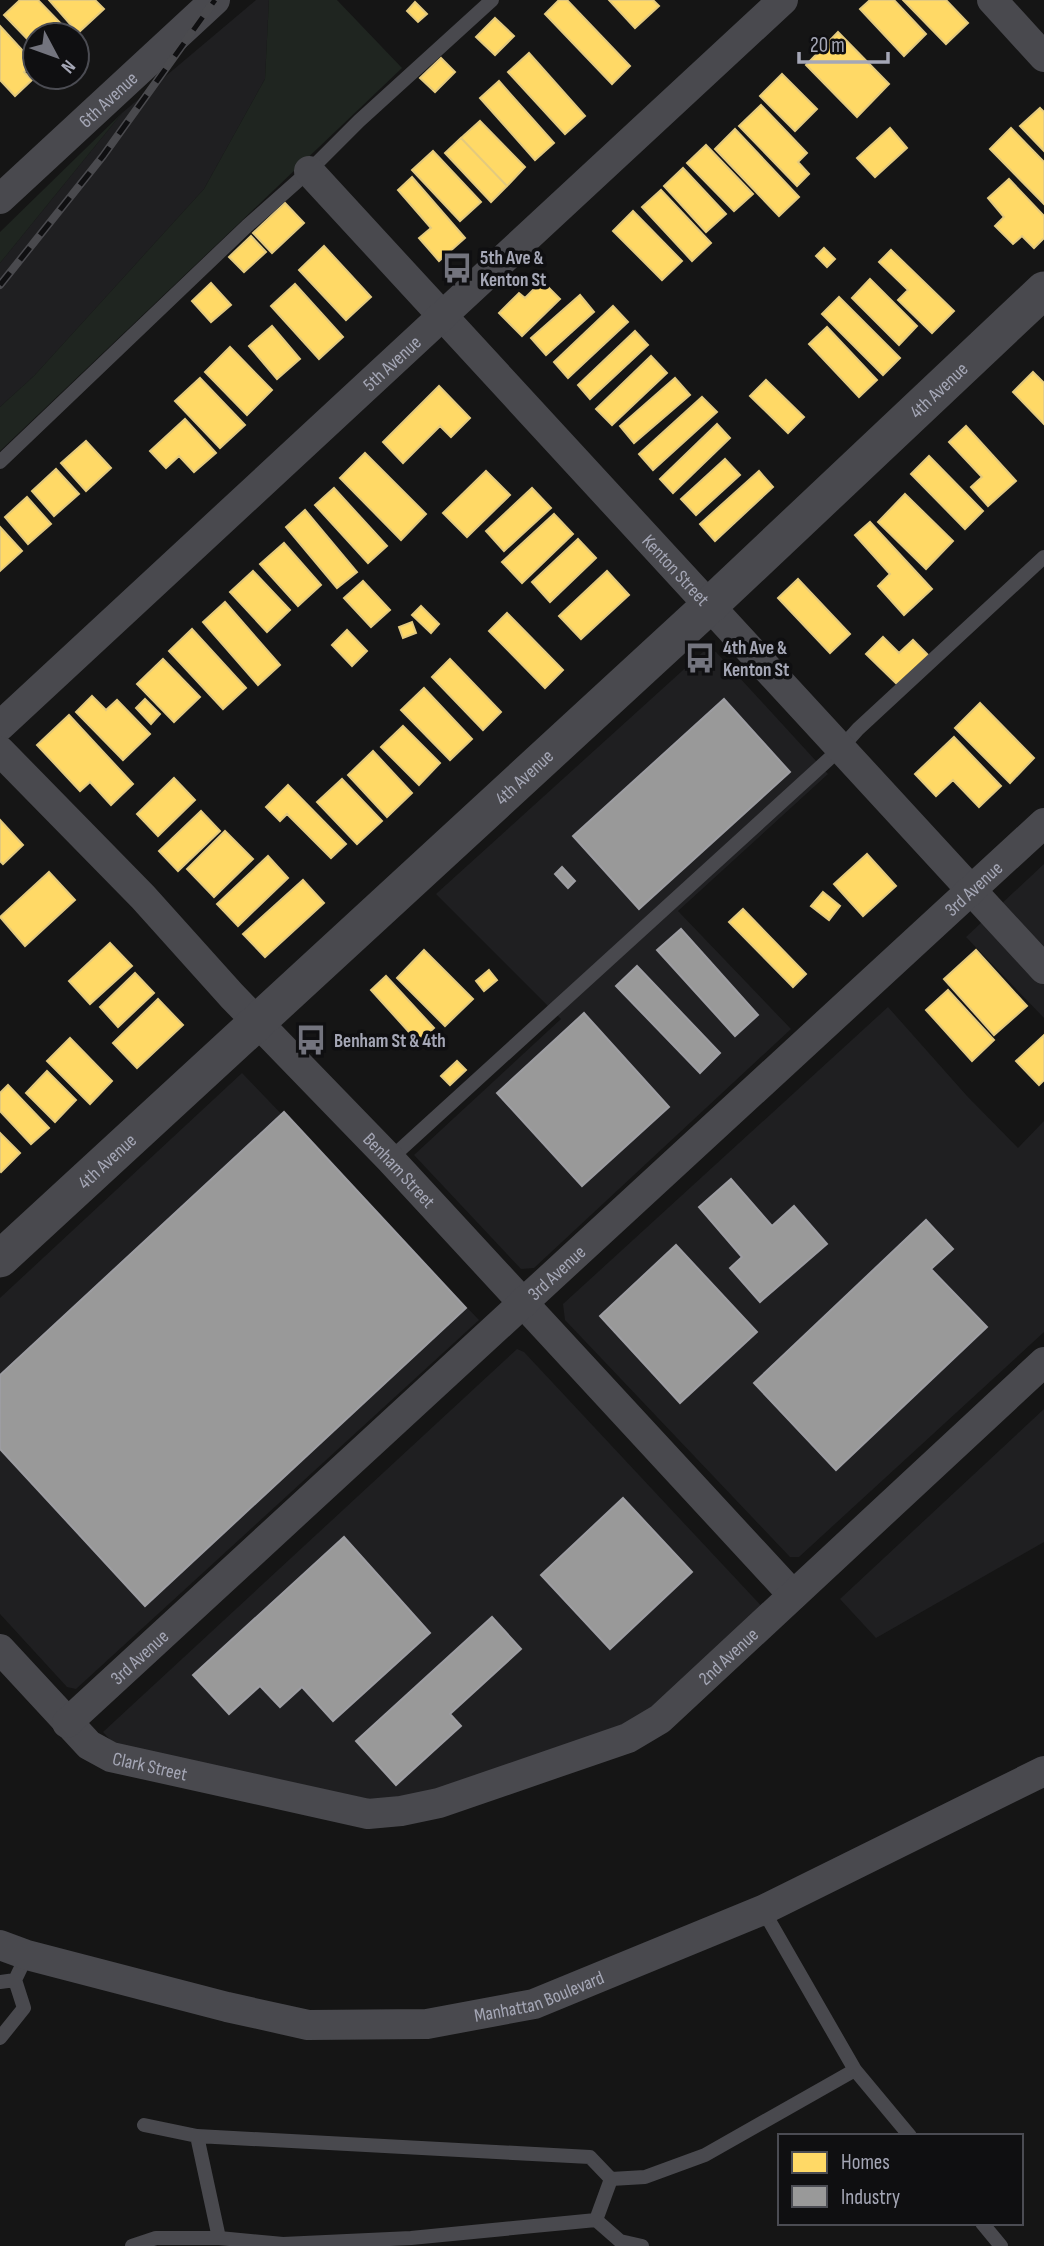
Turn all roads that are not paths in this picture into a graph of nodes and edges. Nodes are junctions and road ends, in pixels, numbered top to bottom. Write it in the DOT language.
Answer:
graph roads {
  1 [pos="215,0"];
  2 [pos="492,0"];
  3 [pos="783,0"];
  4 [pos="992,0"];
  5 [pos="1044,57"];
  6 [pos="309,171"];
  7 [pos="0,199"];
  8 [pos="1044,290"];
  9 [pos="442,314"];
  10 [pos="0,462"];
  11 [pos="1044,557"];
  12 [pos="709,606"];
  13 [pos="0,726"];
  14 [pos="841,748"];
  15 [pos="0,751"];
  16 [pos="1044,823"];
  17 [pos="972,890"];
  18 [pos="1044,969"];
  19 [pos="257,1023"];
  20 [pos="390,1159"];
  21 [pos="0,1259"];
  22 [pos="523,1301"];
  23 [pos="1044,1362"];
  24 [pos="793,1595"];
  25 [pos="0,1649"];
  26 [pos="67,1723"];
  27 [pos="1044,1771"];
  28 [pos="340,1808"];
  29 [pos="763,1910"];
  30 [pos="10,1966"];
  31 [pos="0,2038"];
  32 [pos="855,2070"];
  33 [pos="144,2125"];
  34 [pos="908,2134"];
  35 [pos="197,2136"];
  36 [pos="611,2179"];
  37 [pos="596,2220"];
  38 [pos="984,2225"];
  39 [pos="219,2238"];
  40 [pos="132,2246"];
  41 [pos="642,2246"];
  42 [pos="1001,2246"];
  1 -- 7 [label="street, 6th Avenue"];
  2 -- 6 [label="lane"];
  3 -- 9 [label="street, 5th Avenue"];
  4 -- 5 [label="street"];
  6 -- 9 [label="street, Kenton Street"];
  6 -- 10 [label="lane"];
  8 -- 12 [label="street, 4th Avenue"];
  9 -- 12 [label="street, Kenton Street"];
  9 -- 13 [label="street, 5th Avenue"];
  11 -- 14 [label="lane"];
  12 -- 14 [label="street, Kenton Street"];
  12 -- 19 [label="street, 4th Avenue"];
  14 -- 17 [label="street, Kenton Street"];
  14 -- 20 [label="lane"];
  15 -- 19 [label="street, Benham Street"];
  16 -- 17 [label="street, 3rd Avenue"];
  17 -- 18 [label="street, Kenton Street"];
  17 -- 22 [label="street, 3rd Avenue"];
  19 -- 20 [label="street, Benham Street"];
  19 -- 21 [label="street, 4th Avenue"];
  20 -- 22 [label="street, Benham Street"];
  22 -- 24 [label="street, Benham Street"];
  22 -- 26 [label="street, 3rd Avenue"];
  23 -- 24 [label="street, 2nd Avenue"];
  24 -- 28 [label="street, 2nd Avenue"];
  25 -- 26 [label="street, Clark Street"];
  26 -- 28 [label="street, Clark Street"];
  27 -- 29 [label="street, Manhattan Boulevard"];
  29 -- 30 [label="street, Manhattan Boulevard"];
  29 -- 32 [label="lane"];
  30 -- 31 [label="lane"];
  32 -- 34 [label="lane"];
  32 -- 36 [label="lane"];
  33 -- 35 [label="lane"];
  35 -- 36 [label="lane"];
  35 -- 39 [label="lane"];
  36 -- 37 [label="lane"];
  37 -- 39 [label="lane"];
  37 -- 41 [label="lane"];
  38 -- 42 [label="lane"];
  39 -- 40 [label="lane"];
}
